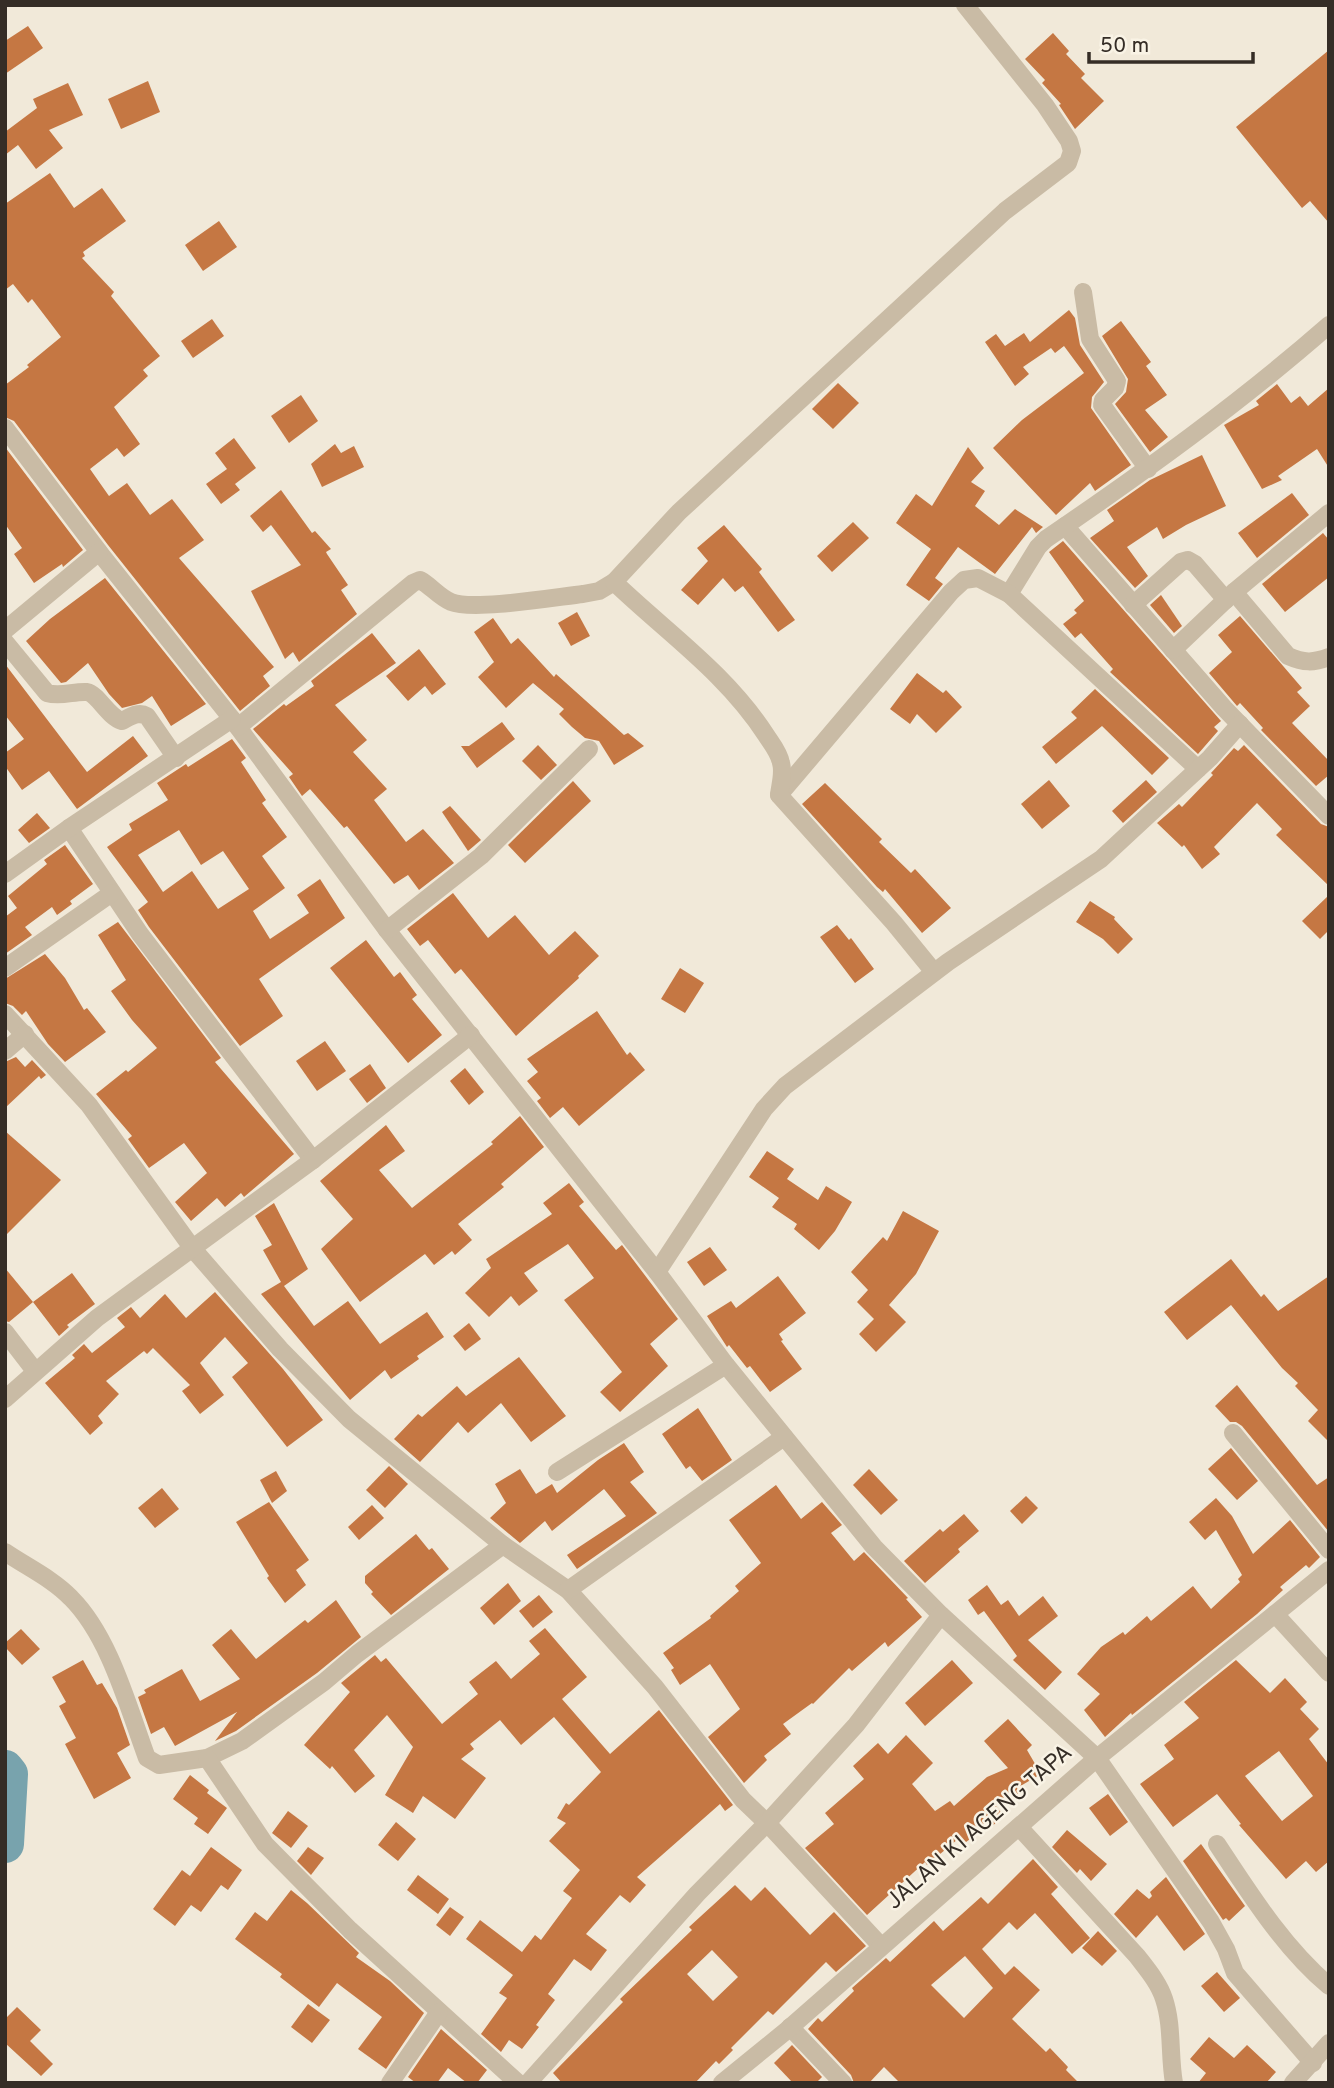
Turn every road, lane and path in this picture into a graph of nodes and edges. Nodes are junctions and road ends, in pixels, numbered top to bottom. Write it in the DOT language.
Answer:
graph roads {
  1 [pos="965,5"];
  2 [pos="1083,292"];
  3 [pos="1329,325"];
  4 [pos="5,428"];
  5 [pos="1148,469"];
  6 [pos="1329,513"];
  7 [pos="1065,526"];
  8 [pos="99,552"];
  9 [pos="614,582"];
  10 [pos="1009,594"];
  11 [pos="1230,596"];
  12 [pos="1133,605"];
  13 [pos="5,629"];
  14 [pos="5,642"];
  15 [pos="1173,650"];
  16 [pos="1329,657"];
  17 [pos="235,723"];
  18 [pos="1240,724"];
  19 [pos="589,749"];
  20 [pos="176,758"];
  21 [pos="1198,769"];
  22 [pos="779,795"];
  23 [pos="1329,816"];
  24 [pos="69,828"];
  25 [pos="5,874"];
  26 [pos="112,893"];
  27 [pos="387,930"];
  28 [pos="5,968"];
  29 [pos="934,972"];
  30 [pos="5,1014"];
  31 [pos="25,1034"];
  32 [pos="471,1035"];
  33 [pos="5,1051"];
  34 [pos="313,1160"];
  35 [pos="193,1250"];
  36 [pos="657,1272"];
  37 [pos="5,1332"];
  38 [pos="726,1365"];
  39 [pos="35,1371"];
  40 [pos="5,1399"];
  41 [pos="1233,1433"];
  42 [pos="784,1437"];
  43 [pos="557,1472"];
  44 [pos="503,1545"];
  45 [pos="1329,1550"];
  46 [pos="5,1552"];
  47 [pos="1329,1570"];
  48 [pos="568,1590"];
  49 [pos="935,1609"];
  50 [pos="1263,1624"];
  51 [pos="1329,1672"];
  52 [pos="206,1758"];
  53 [pos="1097,1758"];
  54 [pos="755,1812"];
  55 [pos="1019,1827"];
  56 [pos="1217,1844"];
  57 [pos="881,1946"];
  58 [pos="1329,1986"];
  59 [pos="439,2012"];
  60 [pos="790,2028"];
  61 [pos="1329,2043"];
  62 [pos="1313,2063"];
  63 [pos="390,2083"];
  64 [pos="518,2083"];
  65 [pos="528,2083"];
  66 [pos="722,2083"];
  67 [pos="843,2083"];
  68 [pos="1174,2083"];
  69 [pos="1293,2083"];
  1 -- 9 [label="street"];
  2 -- 5 [label="street"];
  3 -- 5 [label="street"];
  4 -- 8 [label="street"];
  5 -- 7 [label="street"];
  6 -- 11 [label="street"];
  7 -- 10 [label="street"];
  7 -- 12 [label="street"];
  8 -- 13 [label="street"];
  8 -- 17 [label="street"];
  9 -- 17 [label="street"];
  9 -- 22 [label="street"];
  10 -- 21 [label="street"];
  10 -- 22 [label="street"];
  11 -- 12 [label="street"];
  11 -- 15 [label="street"];
  11 -- 16 [label="street"];
  12 -- 15 [label="street"];
  14 -- 20 [label="street"];
  15 -- 18 [label="street"];
  17 -- 20 [label="street"];
  17 -- 27 [label="street"];
  18 -- 21 [label="street"];
  18 -- 23 [label="street"];
  19 -- 27 [label="street"];
  20 -- 24 [label="street"];
  21 -- 29 [label="street"];
  22 -- 29 [label="street"];
  24 -- 25 [label="street"];
  24 -- 26 [label="street"];
  26 -- 28 [label="street"];
  26 -- 34 [label="street"];
  27 -- 32 [label="street"];
  29 -- 36 [label="street"];
  30 -- 31 [label="street"];
  31 -- 33 [label="street"];
  31 -- 35 [label="street"];
  32 -- 34 [label="street"];
  32 -- 36 [label="street"];
  34 -- 35 [label="street"];
  35 -- 39 [label="street"];
  35 -- 44 [label="street"];
  36 -- 38 [label="street"];
  37 -- 39 [label="street"];
  38 -- 42 [label="street"];
  38 -- 43 [label="street"];
  39 -- 40 [label="street"];
  41 -- 45 [label="street"];
  42 -- 48 [label="street"];
  42 -- 49 [label="street"];
  44 -- 48 [label="street"];
  44 -- 52 [label="street"];
  46 -- 52 [label="street"];
  47 -- 50 [label="street, JALAN KI AGENG TAPA"];
  48 -- 54 [label="street"];
  49 -- 53 [label="street"];
  49 -- 54 [label="street"];
  50 -- 51 [label="street"];
  50 -- 53 [label="street, JALAN KI AGENG TAPA"];
  52 -- 59 [label="street"];
  53 -- 55 [label="street, JALAN KI AGENG TAPA"];
  53 -- 62 [label="street"];
  54 -- 57 [label="street"];
  54 -- 65 [label="street"];
  55 -- 57 [label="street, JALAN KI AGENG TAPA"];
  55 -- 68 [label="street"];
  56 -- 58 [label="street"];
  57 -- 60 [label="street, JALAN KI AGENG TAPA"];
  59 -- 63 [label="street"];
  59 -- 64 [label="street"];
  60 -- 66 [label="street, JALAN KI AGENG TAPA"];
  60 -- 67 [label="street"];
  61 -- 62 [label="street"];
  62 -- 69 [label="street"];
}
